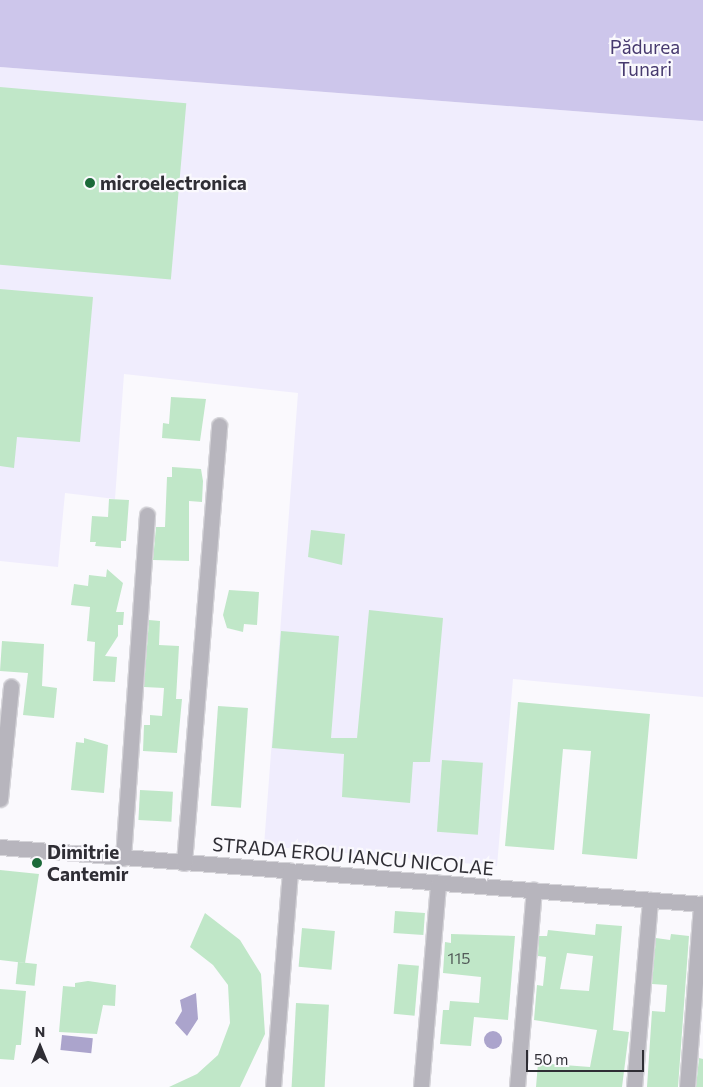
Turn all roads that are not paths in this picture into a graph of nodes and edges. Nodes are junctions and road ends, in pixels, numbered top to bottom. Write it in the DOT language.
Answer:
graph roads {
  1 [pos="219,425"];
  2 [pos="147,515"];
  3 [pos="10,687"];
  4 [pos="0,799"];
  5 [pos="0,847"];
  6 [pos="123,858"];
  7 [pos="184,863"];
  8 [pos="290,871"];
  9 [pos="438,883"];
  10 [pos="534,890"];
  11 [pos="650,900"];
  12 [pos="702,904"];
  13 [pos="272,1087"];
  14 [pos="421,1087"];
  15 [pos="517,1087"];
  16 [pos="634,1087"];
  17 [pos="687,1087"];
  1 -- 7 [label="street"];
  2 -- 6 [label="street"];
  3 -- 4 [label="street"];
  5 -- 6 [label="street, STRADA EROU IANCU NICOLAE"];
  6 -- 7 [label="street, STRADA EROU IANCU NICOLAE"];
  7 -- 8 [label="street, STRADA EROU IANCU NICOLAE"];
  8 -- 9 [label="street, STRADA EROU IANCU NICOLAE"];
  8 -- 13 [label="street"];
  9 -- 10 [label="street, STRADA EROU IANCU NICOLAE"];
  9 -- 14 [label="street"];
  10 -- 11 [label="street, STRADA EROU IANCU NICOLAE"];
  10 -- 15 [label="street"];
  11 -- 12 [label="street, STRADA EROU IANCU NICOLAE"];
  11 -- 16 [label="street"];
  12 -- 17 [label="street"];
}
